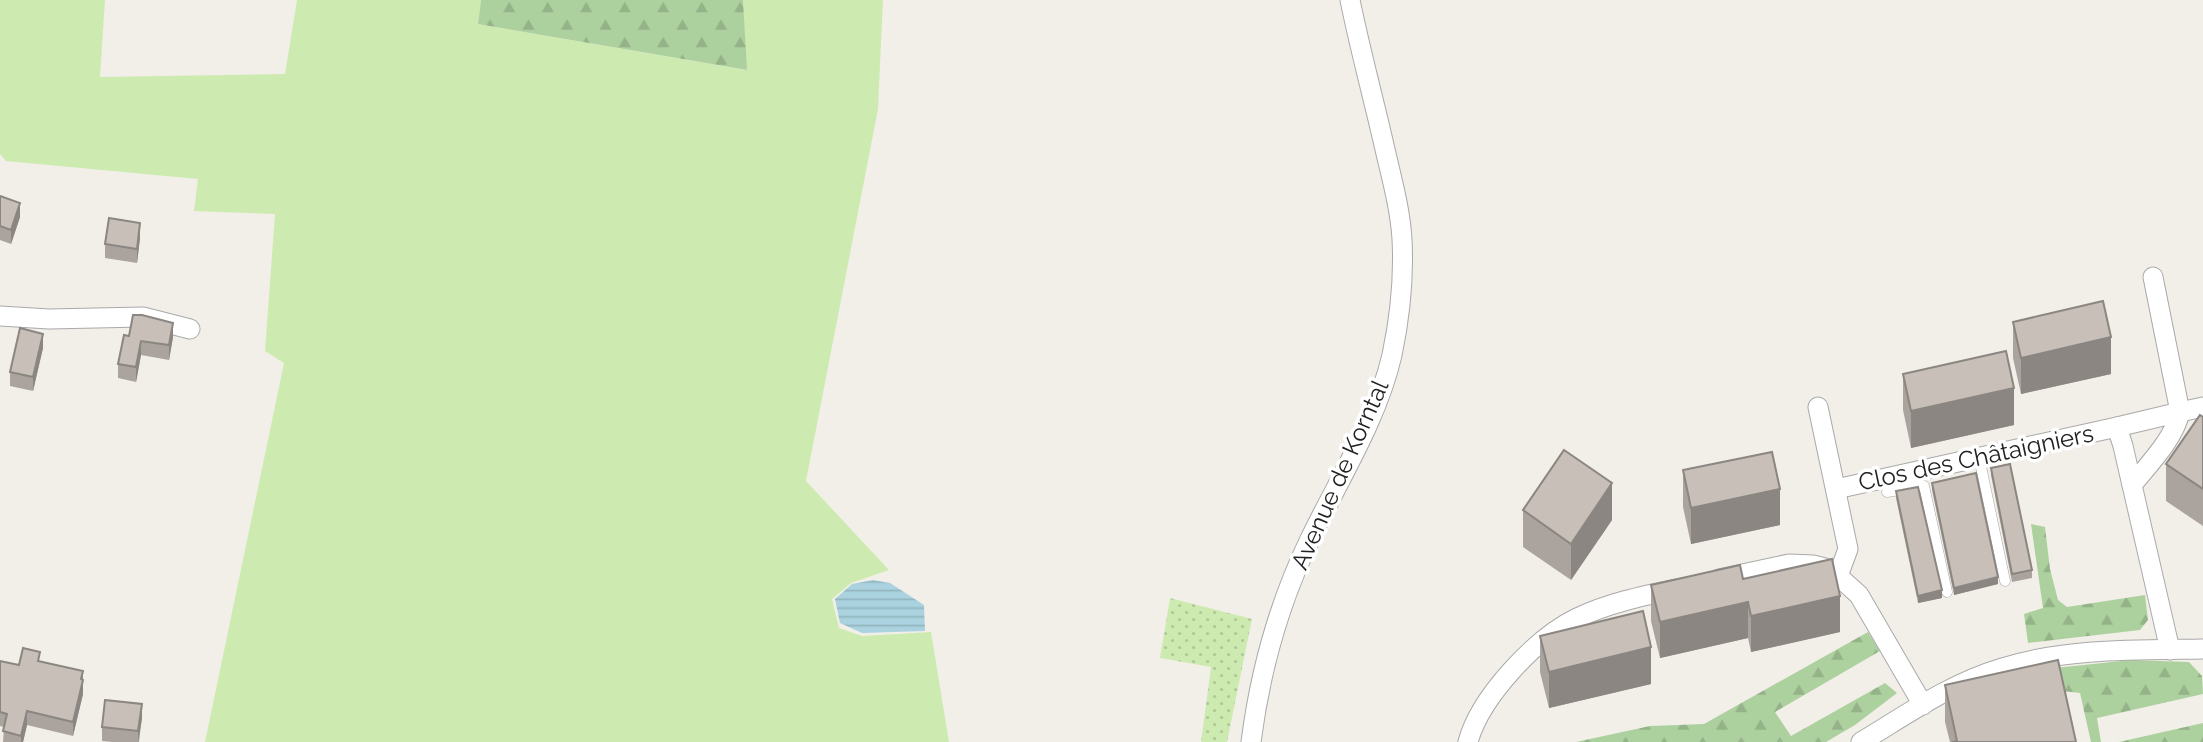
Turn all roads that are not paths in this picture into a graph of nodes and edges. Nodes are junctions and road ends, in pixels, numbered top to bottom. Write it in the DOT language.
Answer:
graph roads {
  1 [pos="1350,0"];
  2 [pos="2153,277"];
  3 [pos="0,316"];
  4 [pos="190,329"];
  5 [pos="1818,407"];
  6 [pos="2203,407"];
  7 [pos="2180,412"];
  8 [pos="2117,427"];
  9 [pos="1979,457"];
  10 [pos="1886,485"];
  11 [pos="2132,485"];
  12 [pos="1836,489"];
  13 [pos="1838,576"];
  14 [pos="2005,581"];
  15 [pos="1947,592"];
  16 [pos="2203,649"];
  17 [pos="2170,650"];
  18 [pos="1923,705"];
  19 [pos="1251,742"];
  20 [pos="1468,742"];
  21 [pos="1861,742"];
  1 -- 19 [label="street, Avenue de Korntal"];
  2 -- 7 [label="street"];
  3 -- 4 [label="street"];
  5 -- 12 [label="street, Clos des Châtaigniers"];
  6 -- 7 [label="street, Clos des Châtaigniers"];
  7 -- 8 [label="street, Clos des Châtaigniers"];
  7 -- 11 [label="street"];
  8 -- 9 [label="street, Clos des Châtaigniers"];
  8 -- 11 [label="street, Clos des Châtaigniers"];
  9 -- 10 [label="street, Clos des Châtaigniers"];
  9 -- 14 [label="lane"];
  10 -- 12 [label="street, Clos des Châtaigniers"];
  10 -- 15 [label="lane"];
  11 -- 17 [label="street, Clos des Châtaigniers"];
  12 -- 13 [label="street, Clos des Châtaigniers"];
  13 -- 18 [label="street"];
  13 -- 20 [label="street"];
  16 -- 17 [label="street"];
  17 -- 18 [label="street"];
  18 -- 21 [label="street"];
}
